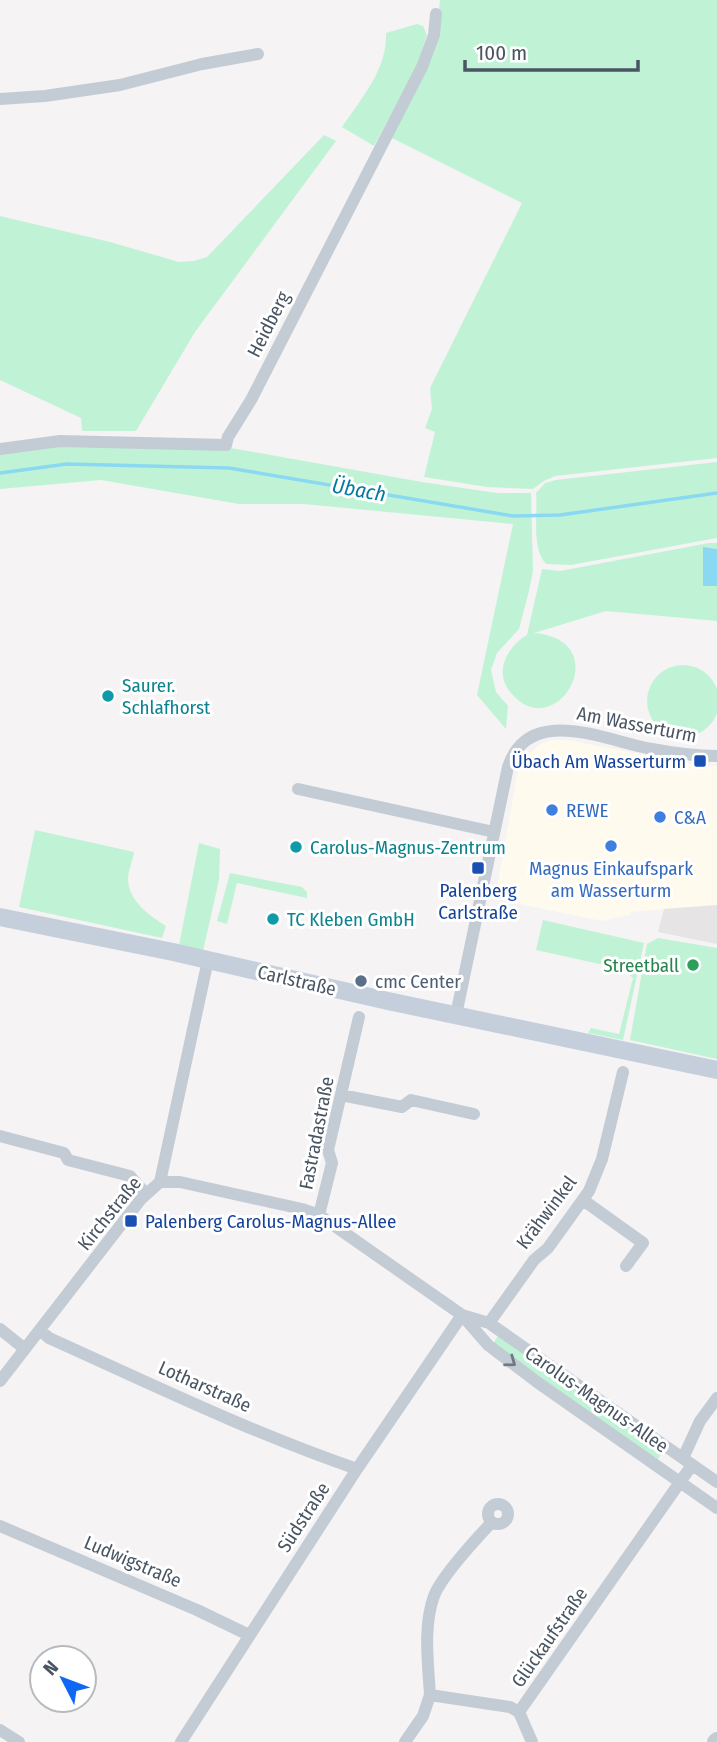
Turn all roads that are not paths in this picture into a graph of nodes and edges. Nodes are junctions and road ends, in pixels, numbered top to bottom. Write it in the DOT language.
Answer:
graph roads {
  1 [pos="436,14"];
  2 [pos="258,54"];
  3 [pos="0,99"];
  4 [pos="0,449"];
  5 [pos="717,756"];
  6 [pos="298,789"];
  7 [pos="494,832"];
  8 [pos="0,917"];
  9 [pos="208,960"];
  10 [pos="456,1015"];
  11 [pos="359,1017"];
  12 [pos="717,1070"];
  13 [pos="623,1072"];
  14 [pos="341,1095"];
  15 [pos="474,1114"];
  16 [pos="0,1136"];
  17 [pos="160,1182"];
  18 [pos="146,1194"];
  19 [pos="583,1200"];
  20 [pos="319,1215"];
  21 [pos="626,1266"];
  22 [pos="462,1315"];
  23 [pos="489,1324"];
  24 [pos="0,1329"];
  25 [pos="41,1331"];
  26 [pos="25,1349"];
  27 [pos="0,1381"];
  28 [pos="717,1398"];
  29 [pos="687,1461"];
  30 [pos="358,1469"];
  31 [pos="681,1481"];
  32 [pos="717,1482"];
  33 [pos="717,1507"];
  34 [pos="492,1522"];
  35 [pos="0,1526"];
  36 [pos="249,1635"];
  37 [pos="430,1695"];
  38 [pos="519,1712"];
  39 [pos="0,1730"];
  40 [pos="19,1742"];
  41 [pos="181,1742"];
  42 [pos="405,1742"];
  43 [pos="532,1742"];
  1 -- 4 [label="street, Heidberg"];
  2 -- 3 [label="street"];
  5 -- 7 [label="street, Am Wasserturm"];
  6 -- 7 [label="street"];
  7 -- 10 [label="street, Am Wasserturm"];
  8 -- 9 [label="main road, Carlstraße"];
  9 -- 10 [label="main road, Carlstraße"];
  9 -- 17 [label="street, Kirchstraße"];
  10 -- 12 [label="main road, Carlstraße"];
  11 -- 14 [label="street, Fastradastraße"];
  13 -- 19 [label="street, Krähwinkel"];
  14 -- 15 [label="street"];
  14 -- 20 [label="street, Fastradastraße"];
  16 -- 18 [label="street"];
  17 -- 18 [label="street, Kirchstraße"];
  17 -- 20 [label="street, Carolus-Magnus-Allee"];
  18 -- 25 [label="street, Kirchstraße"];
  19 -- 21 [label="street"];
  19 -- 23 [label="street, Krähwinkel"];
  20 -- 22 [label="street, Carolus-Magnus-Allee"];
  22 -- 23 [label="street, Carolus-Magnus-Allee"];
  22 -- 30 [label="street, Südstraße"];
  22 -- 31 [label="street, Carolus-Magnus-Allee, one-way"];
  23 -- 29 [label="street, Carolus-Magnus-Allee"];
  24 -- 26 [label="street"];
  25 -- 26 [label="street, Kirchstraße"];
  25 -- 30 [label="street, Lotharstraße"];
  26 -- 27 [label="street, Kirchstraße"];
  28 -- 29 [label="street, Glückaufstraße"];
  29 -- 31 [label="street, Glückaufstraße"];
  29 -- 32 [label="street, Carolus-Magnus-Allee"];
  30 -- 36 [label="street, Südstraße"];
  31 -- 33 [label="street, Carolus-Magnus-Allee"];
  31 -- 38 [label="street, Glückaufstraße"];
  34 -- 37 [label="street"];
  35 -- 36 [label="street, Ludwigstraße"];
  36 -- 41 [label="street, Südstraße"];
  37 -- 38 [label="street, Glückaufstraße"];
  37 -- 42 [label="street"];
  38 -- 43 [label="street"];
  39 -- 40 [label="street"];
}
